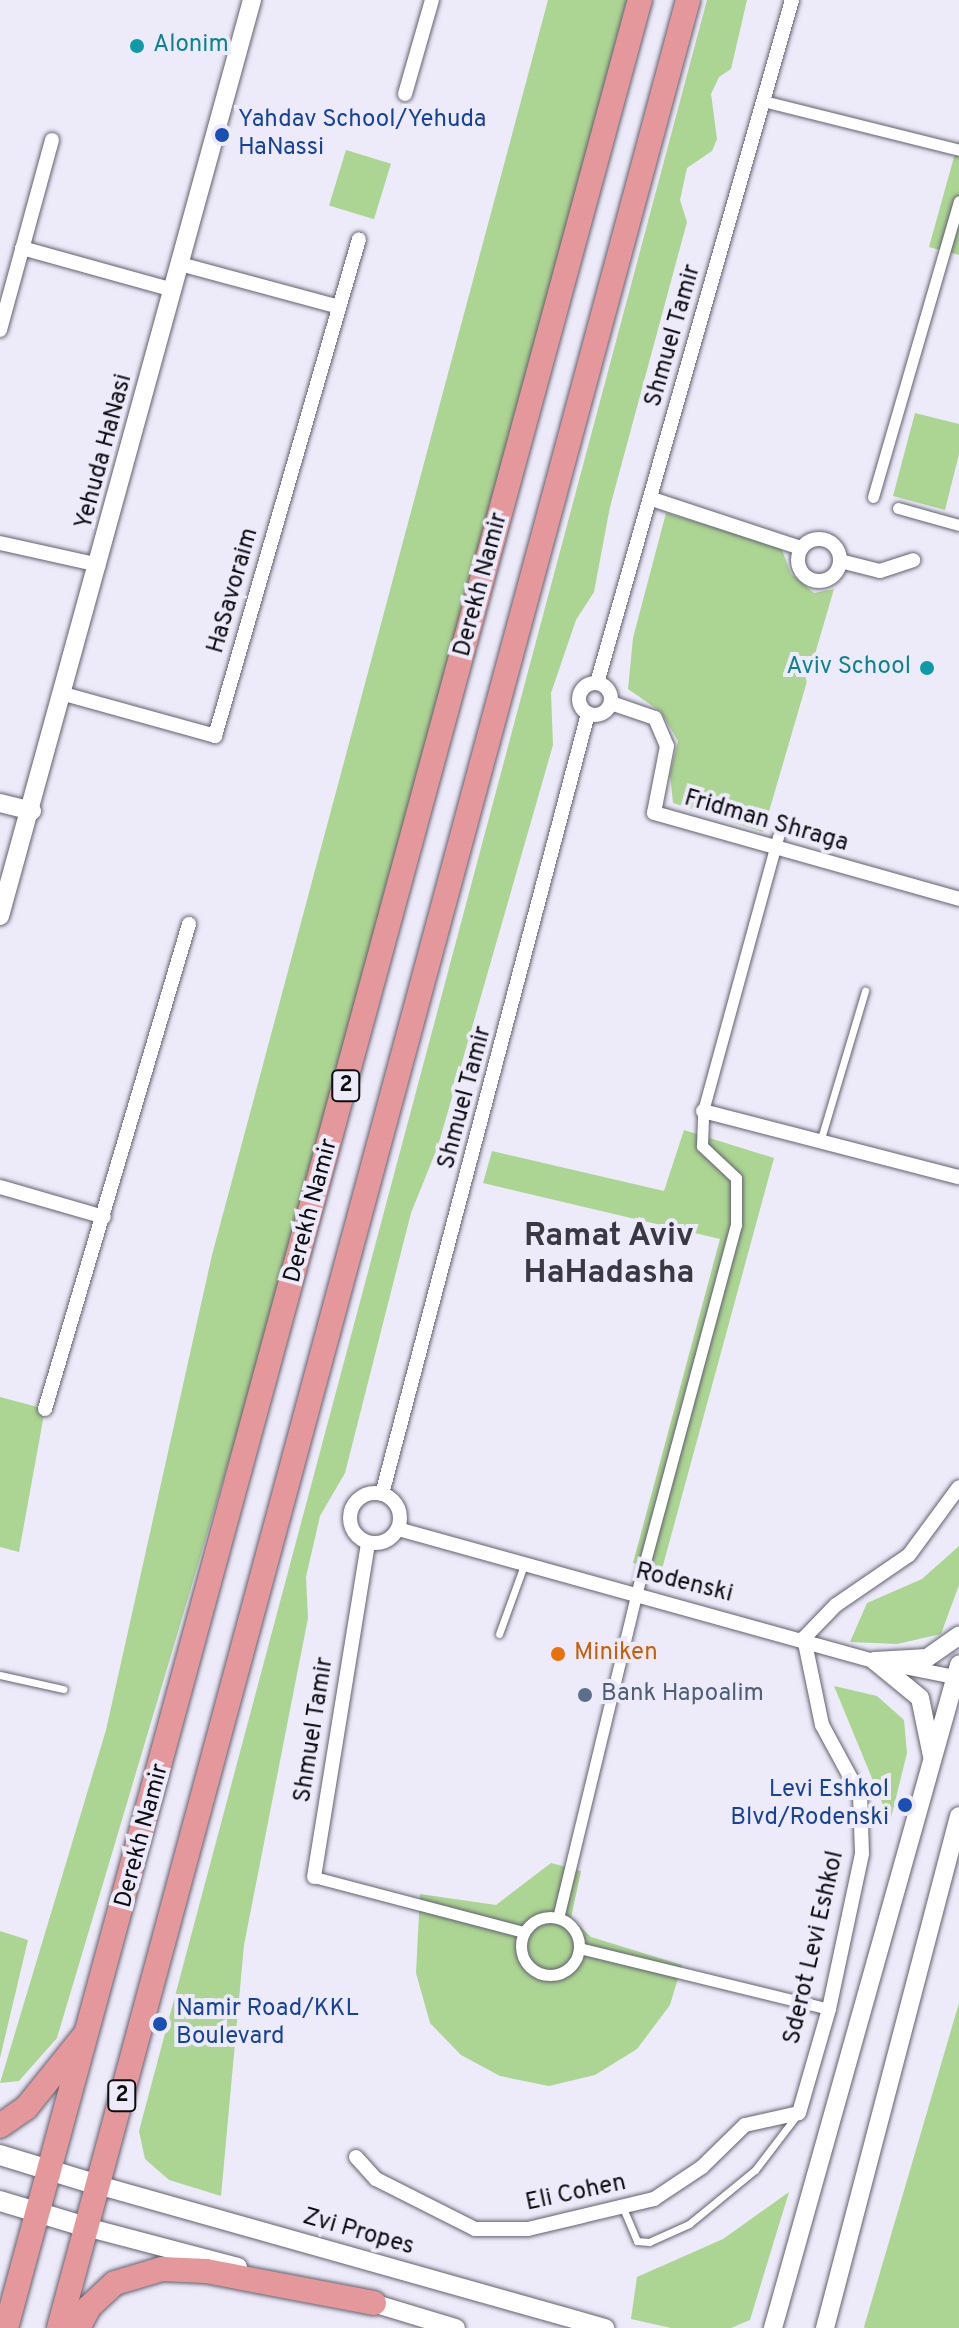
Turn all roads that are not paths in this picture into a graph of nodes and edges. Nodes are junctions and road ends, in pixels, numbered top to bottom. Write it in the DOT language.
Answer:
graph roads {
  1 [pos="252,0"];
  2 [pos="432,0"];
  3 [pos="640,0"];
  4 [pos="688,0"];
  5 [pos="792,0"];
  6 [pos="405,94"];
  7 [pos="763,101"];
  8 [pos="52,140"];
  9 [pos="959,150"];
  10 [pos="959,201"];
  11 [pos="359,239"];
  12 [pos="22,248"];
  13 [pos="180,264"];
  14 [pos="173,290"];
  15 [pos="339,307"];
  16 [pos="0,330"];
  17 [pos="873,497"];
  18 [pos="652,499"];
  19 [pos="898,508"];
  20 [pos="959,525"];
  21 [pos="0,543"];
  22 [pos="801,548"];
  23 [pos="913,560"];
  24 [pos="840,561"];
  25 [pos="99,565"];
  26 [pos="597,683"];
  27 [pos="64,694"];
  28 [pos="611,703"];
  29 [pos="588,714"];
  30 [pos="0,803"];
  31 [pos="32,811"];
  32 [pos="776,842"];
  33 [pos="959,899"];
  34 [pos="0,916"];
  35 [pos="189,924"];
  36 [pos="865,991"];
  37 [pos="703,1111"];
  38 [pos="820,1142"];
  39 [pos="959,1177"];
  40 [pos="0,1187"];
  41 [pos="104,1217"];
  42 [pos="45,1409"];
  43 [pos="959,1487"];
  44 [pos="382,1494"];
  45 [pos="398,1529"];
  46 [pos="368,1543"];
  47 [pos="524,1564"];
  48 [pos="636,1595"];
  49 [pos="499,1634"];
  50 [pos="959,1636"];
  51 [pos="804,1638"];
  52 [pos="875,1661"];
  53 [pos="958,1674"];
  54 [pos="0,1675"];
  55 [pos="63,1689"];
  56 [pos="933,1760"];
  57 [pos="959,1816"];
  58 [pos="314,1877"];
  59 [pos="558,1918"];
  60 [pos="524,1932"];
  61 [pos="579,1948"];
  62 [pos="829,2009"];
  63 [pos="91,2028"];
  64 [pos="799,2113"];
  65 [pos="0,2126"];
  66 [pos="0,2155"];
  67 [pos="356,2157"];
  68 [pos="50,2171"];
  69 [pos="98,2185"];
  70 [pos="0,2201"];
  71 [pos="623,2208"];
  72 [pos="38,2214"];
  73 [pos="86,2227"];
  74 [pos="782,2295"];
  75 [pos="374,2303"];
  76 [pos="829,2324"];
  77 [pos="6,2328"];
  78 [pos="59,2328"];
  79 [pos="78,2328"];
  80 [pos="456,2328"];
  81 [pos="605,2328"];
  82 [pos="759,2328"];
  83 [pos="773,2328"];
  1 -- 13 [label="street, Yehuda HaNasi"];
  2 -- 6 [label="street"];
  3 -- 63 [label="highway, Derekh Namir / 2"];
  4 -- 69 [label="highway, Derekh Namir / 2"];
  5 -- 7 [label="street, Shmuel Tamir"];
  7 -- 9 [label="street"];
  7 -- 18 [label="street, Shmuel Tamir"];
  8 -- 12 [label="street"];
  10 -- 17 [label="street"];
  11 -- 15 [label="street, HaSavoraim"];
  12 -- 14 [label="street"];
  12 -- 16 [label="street"];
  13 -- 14 [label="street, Yehuda HaNasi"];
  13 -- 15 [label="street"];
  14 -- 25 [label="street, Yehuda HaNasi"];
  15 -- 27 [label="street, HaSavoraim"];
  18 -- 22 [label="street"];
  18 -- 26 [label="street, Shmuel Tamir"];
  19 -- 20 [label="street"];
  21 -- 25 [label="street"];
  22 -- 24 [label="street"];
  22 -- 24 [label="street"];
  23 -- 24 [label="street"];
  25 -- 27 [label="street, Yehuda HaNasi"];
  26 -- 28 [label="street"];
  26 -- 29 [label="street"];
  27 -- 31 [label="street, Yehuda HaNasi"];
  28 -- 29 [label="street"];
  28 -- 32 [label="street, Fridman Shraga"];
  29 -- 44 [label="street, Shmuel Tamir"];
  30 -- 31 [label="street"];
  31 -- 34 [label="street, Yehuda HaNasi"];
  32 -- 33 [label="street, Fridman Shraga"];
  32 -- 37 [label="street"];
  35 -- 41 [label="street"];
  36 -- 38 [label="lane"];
  37 -- 38 [label="street"];
  37 -- 48 [label="street"];
  38 -- 39 [label="street"];
  40 -- 41 [label="street"];
  41 -- 42 [label="street"];
  43 -- 51 [label="street"];
  44 -- 45 [label="street"];
  44 -- 46 [label="street"];
  45 -- 46 [label="street"];
  45 -- 47 [label="street, Rodenski"];
  46 -- 58 [label="street, Shmuel Tamir"];
  47 -- 48 [label="street, Rodenski"];
  47 -- 49 [label="lane"];
  48 -- 51 [label="street, Rodenski"];
  48 -- 59 [label="street"];
  50 -- 52 [label="street"];
  51 -- 52 [label="street, Rodenski"];
  51 -- 62 [label="street, Sderot Levi Eshkol"];
  52 -- 53 [label="street, Rodenski"];
  52 -- 56 [label="street"];
  53 -- 56 [label="street"];
  54 -- 55 [label="lane"];
  56 -- 74 [label="street"];
  57 -- 76 [label="street"];
  58 -- 60 [label="street"];
  59 -- 60 [label="street"];
  59 -- 61 [label="street"];
  60 -- 61 [label="street"];
  61 -- 62 [label="street"];
  62 -- 64 [label="street, Sderot Levi Eshkol"];
  63 -- 65 [label="highway"];
  63 -- 68 [label="highway, Derekh Namir / 2"];
  64 -- 71 [label="street, Eli Cohen"];
  64 -- 71 [label="lane"];
  66 -- 68 [label="main road"];
  67 -- 71 [label="street, Eli Cohen"];
  68 -- 69 [label="main road"];
  68 -- 72 [label="highway, Derekh Namir / 2"];
  69 -- 73 [label="highway, Derekh Namir / 2"];
  69 -- 81 [label="street, Zvi Propes"];
  70 -- 72 [label="main road"];
  72 -- 73 [label="main road"];
  72 -- 77 [label="highway, Derekh Namir / 2"];
  73 -- 75 [label="street"];
  73 -- 78 [label="highway, Derekh Namir / 2"];
  74 -- 82 [label="street"];
  74 -- 83 [label="street"];
  75 -- 79 [label="highway"];
  75 -- 80 [label="street"];
}
